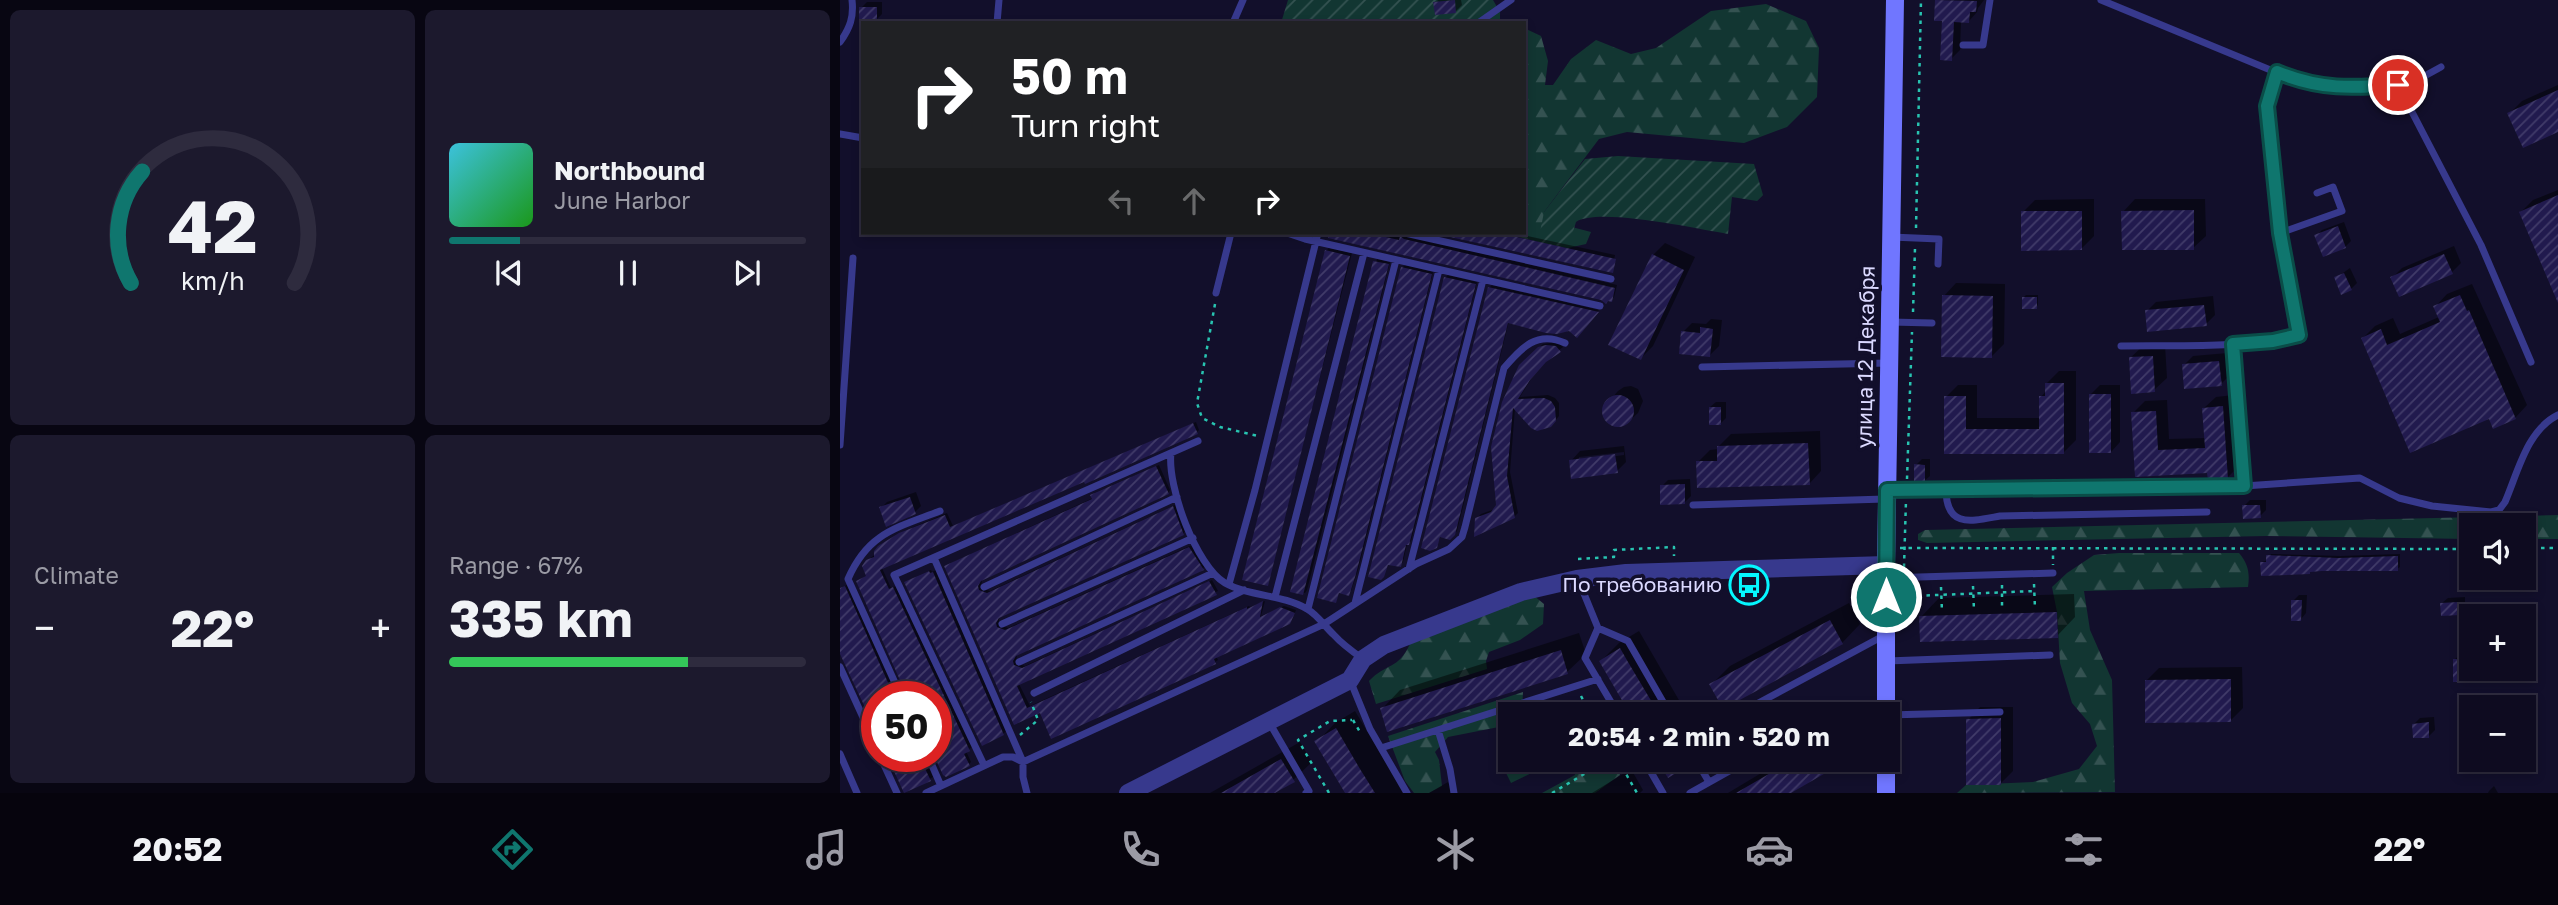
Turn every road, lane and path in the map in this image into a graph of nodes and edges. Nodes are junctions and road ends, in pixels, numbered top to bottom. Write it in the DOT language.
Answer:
graph roads {
  1 [pos="852,0"];
  2 [pos="999,0"];
  3 [pos="1243,0"];
  4 [pos="1511,0"];
  5 [pos="1895,0"];
  6 [pos="1921,0"];
  7 [pos="1990,0"];
  8 [pos="2101,0"];
  9 [pos="997,21"];
  10 [pos="1234,21"];
  11 [pos="1481,21"];
  12 [pos="840,42"];
  13 [pos="1963,45"];
  14 [pos="2441,67"];
  15 [pos="2277,72"];
  16 [pos="2398,85"];
  17 [pos="840,134"];
  18 [pos="861,138"];
  19 [pos="2318,193"];
  20 [pos="2280,233"];
  21 [pos="1230,235"];
  22 [pos="1293,235"];
  23 [pos="1318,235"];
  24 [pos="1414,235"];
  25 [pos="1890,237"];
  26 [pos="1915,238"];
  27 [pos="1316,242"];
  28 [pos="1364,253"];
  29 [pos="853,258"];
  30 [pos="1396,260"];
  31 [pos="1938,264"];
  32 [pos="1439,270"];
  33 [pos="1611,279"];
  34 [pos="1483,280"];
  35 [pos="1216,293"];
  36 [pos="1600,306"];
  37 [pos="1890,322"];
  38 [pos="1912,323"];
  39 [pos="1932,323"];
  40 [pos="1564,343"];
  41 [pos="2233,344"];
  42 [pos="2120,346"];
  43 [pos="1889,362"];
  44 [pos="2532,362"];
  45 [pos="1702,367"];
  46 [pos="2558,415"];
  47 [pos="1268,438"];
  48 [pos="1198,441"];
  49 [pos="840,445"];
  50 [pos="1171,453"];
  51 [pos="2244,486"];
  52 [pos="1946,489"];
  53 [pos="1906,490"];
  54 [pos="1887,495"];
  55 [pos="1177,497"];
  56 [pos="1693,505"];
  57 [pos="940,511"];
  58 [pos="2207,512"];
  59 [pos="1193,538"];
  60 [pos="2053,547"];
  61 [pos="2536,548"];
  62 [pos="2558,548"];
  63 [pos="2459,549"];
  64 [pos="934,558"];
  65 [pos="1578,559"];
  66 [pos="1674,560"];
  67 [pos="1896,566"];
  68 [pos="1409,569"];
  69 [pos="1213,573"];
  70 [pos="2034,573"];
  71 [pos="2053,573"];
  72 [pos="2001,575"];
  73 [pos="1973,576"];
  74 [pos="1940,577"];
  75 [pos="1577,579"];
  76 [pos="1229,584"];
  77 [pos="984,587"];
  78 [pos="1245,589"];
  79 [pos="2035,592"];
  80 [pos="2002,593"];
  81 [pos="1973,594"];
  82 [pos="1941,595"];
  83 [pos="1275,597"];
  84 [pos="1355,603"];
  85 [pos="1307,609"];
  86 [pos="2035,609"];
  87 [pos="2002,610"];
  88 [pos="1974,611"];
  89 [pos="1942,612"];
  90 [pos="1002,624"];
  91 [pos="1324,624"];
  92 [pos="1598,628"];
  93 [pos="1886,635"];
  94 [pos="2050,655"];
  95 [pos="1363,659"];
  96 [pos="1886,661"];
  97 [pos="1019,662"];
  98 [pos="840,667"];
  99 [pos="1598,679"];
  100 [pos="1350,680"];
  101 [pos="894,681"];
  102 [pos="1575,687"];
  103 [pos="1034,693"];
  104 [pos="1584,702"];
  105 [pos="1611,702"];
  106 [pos="1663,702"];
  107 [pos="1760,702"];
  108 [pos="1886,702"];
  109 [pos="1900,711"];
  110 [pos="2000,712"];
  111 [pos="861,713"];
  112 [pos="1353,720"];
  113 [pos="1269,722"];
  114 [pos="1438,730"];
  115 [pos="1014,740"];
  116 [pos="1381,748"];
  117 [pos="840,754"];
  118 [pos="1023,762"];
  119 [pos="984,765"];
  120 [pos="887,772"];
  121 [pos="935,772"];
  122 [pos="1588,772"];
  123 [pos="1625,772"];
  124 [pos="1651,772"];
  125 [pos="1703,772"];
  126 [pos="1727,772"];
  127 [pos="1886,772"];
  128 [pos="1709,782"];
  129 [pos="941,786"];
  130 [pos="857,793"];
  131 [pos="897,793"];
  132 [pos="926,793"];
  133 [pos="1027,793"];
  134 [pos="1128,793"];
  135 [pos="1306,793"];
  136 [pos="1329,793"];
  137 [pos="1407,793"];
  138 [pos="1454,793"];
  139 [pos="1552,793"];
  140 [pos="1637,793"];
  141 [pos="1663,793"];
  142 [pos="1689,793"];
  143 [pos="1886,793"];
  1 -- 12 [label="lane"];
  2 -- 9 [label="lane"];
  3 -- 10 [label="lane"];
  4 -- 11 [label="lane"];
  5 -- 25 [label="main road, улица 12 Декабря"];
  6 -- 26 [label="path"];
  7 -- 13 [label="lane"];
  8 -- 15 [label="lane"];
  14 -- 16 [label="lane"];
  15 -- 16 [label="lane"];
  15 -- 20 [label="lane"];
  16 -- 44 [label="lane"];
  17 -- 18 [label="lane"];
  19 -- 20 [label="lane"];
  20 -- 41 [label="lane"];
  21 -- 35 [label="lane"];
  22 -- 27 [label="lane"];
  23 -- 27 [label="lane"];
  24 -- 33 [label="lane"];
  25 -- 26 [label="lane"];
  25 -- 37 [label="main road, улица 12 Декабря"];
  26 -- 31 [label="lane"];
  26 -- 38 [label="path"];
  27 -- 28 [label="lane"];
  27 -- 47 [label="lane"];
  28 -- 30 [label="lane"];
  28 -- 83 [label="lane"];
  29 -- 49 [label="lane"];
  30 -- 32 [label="lane"];
  30 -- 85 [label="lane"];
  32 -- 34 [label="lane"];
  32 -- 84 [label="lane"];
  34 -- 36 [label="lane"];
  34 -- 68 [label="lane"];
  35 -- 47 [label="path"];
  37 -- 38 [label="lane"];
  37 -- 43 [label="main road, улица 12 Декабря"];
  38 -- 39 [label="lane"];
  38 -- 53 [label="path"];
  40 -- 68 [label="lane"];
  41 -- 42 [label="lane"];
  41 -- 51 [label="lane"];
  43 -- 45 [label="lane"];
  43 -- 54 [label="main road, улица 12 Декабря"];
  46 -- 51 [label="lane"];
  47 -- 76 [label="lane"];
  48 -- 50 [label="lane"];
  50 -- 55 [label="lane"];
  50 -- 64 [label="lane"];
  51 -- 52 [label="lane"];
  52 -- 53 [label="lane"];
  52 -- 58 [label="lane"];
  53 -- 54 [label="lane"];
  53 -- 67 [label="path"];
  54 -- 56 [label="lane"];
  54 -- 67 [label="main road, улица 12 Декабря"];
  55 -- 59 [label="lane"];
  55 -- 77 [label="lane"];
  57 -- 101 [label="lane"];
  59 -- 69 [label="lane"];
  59 -- 90 [label="lane"];
  60 -- 63 [label="path"];
  60 -- 67 [label="path"];
  60 -- 71 [label="path"];
  61 -- 62 [label="path"];
  64 -- 115 [label="lane"];
  64 -- 119 [label="lane"];
  65 -- 66 [label="path"];
  67 -- 74 [label="lane"];
  67 -- 75 [label="street"];
  67 -- 82 [label="path"];
  67 -- 93 [label="main road, улица 12 Декабря"];
  68 -- 84 [label="lane"];
  69 -- 76 [label="lane"];
  69 -- 97 [label="lane"];
  70 -- 71 [label="lane"];
  70 -- 72 [label="lane"];
  70 -- 79 [label="path"];
  72 -- 73 [label="lane"];
  72 -- 80 [label="path"];
  73 -- 74 [label="lane"];
  73 -- 81 [label="path"];
  74 -- 82 [label="path"];
  75 -- 92 [label="lane"];
  75 -- 95 [label="street"];
  76 -- 78 [label="lane"];
  78 -- 83 [label="lane"];
  78 -- 103 [label="lane"];
  79 -- 80 [label="path"];
  79 -- 86 [label="path"];
  80 -- 81 [label="path"];
  80 -- 87 [label="path"];
  81 -- 82 [label="path"];
  81 -- 88 [label="path"];
  82 -- 89 [label="path"];
  83 -- 85 [label="lane"];
  84 -- 91 [label="lane"];
  85 -- 91 [label="lane"];
  91 -- 95 [label="lane"];
  91 -- 118 [label="lane"];
  92 -- 99 [label="lane"];
  92 -- 106 [label="lane"];
  93 -- 96 [label="main road, улица 12 Декабря"];
  93 -- 107 [label="lane"];
  94 -- 96 [label="lane"];
  95 -- 100 [label="street"];
  96 -- 108 [label="main road, улица 12 Декабря"];
  98 -- 111 [label="lane"];
  99 -- 102 [label="lane"];
  99 -- 105 [label="lane"];
  100 -- 113 [label="street"];
  100 -- 116 [label="lane"];
  102 -- 104 [label="path"];
  102 -- 114 [label="lane"];
  103 -- 115 [label="path"];
  109 -- 110 [label="lane"];
  112 -- 136 [label="path"];
  113 -- 134 [label="street"];
  113 -- 135 [label="lane"];
  114 -- 116 [label="lane"];
  114 -- 138 [label="lane"];
  115 -- 118 [label="lane"];
  116 -- 137 [label="lane"];
  117 -- 130 [label="lane"];
  118 -- 119 [label="lane"];
  118 -- 133 [label="lane"];
  119 -- 129 [label="lane"];
  120 -- 131 [label="lane"];
  121 -- 129 [label="lane"];
  122 -- 139 [label="path"];
  123 -- 140 [label="path"];
  124 -- 141 [label="lane"];
  125 -- 128 [label="lane"];
  126 -- 128 [label="lane"];
  127 -- 143 [label="main road"];
  128 -- 142 [label="lane"];
  129 -- 132 [label="lane"];
}
